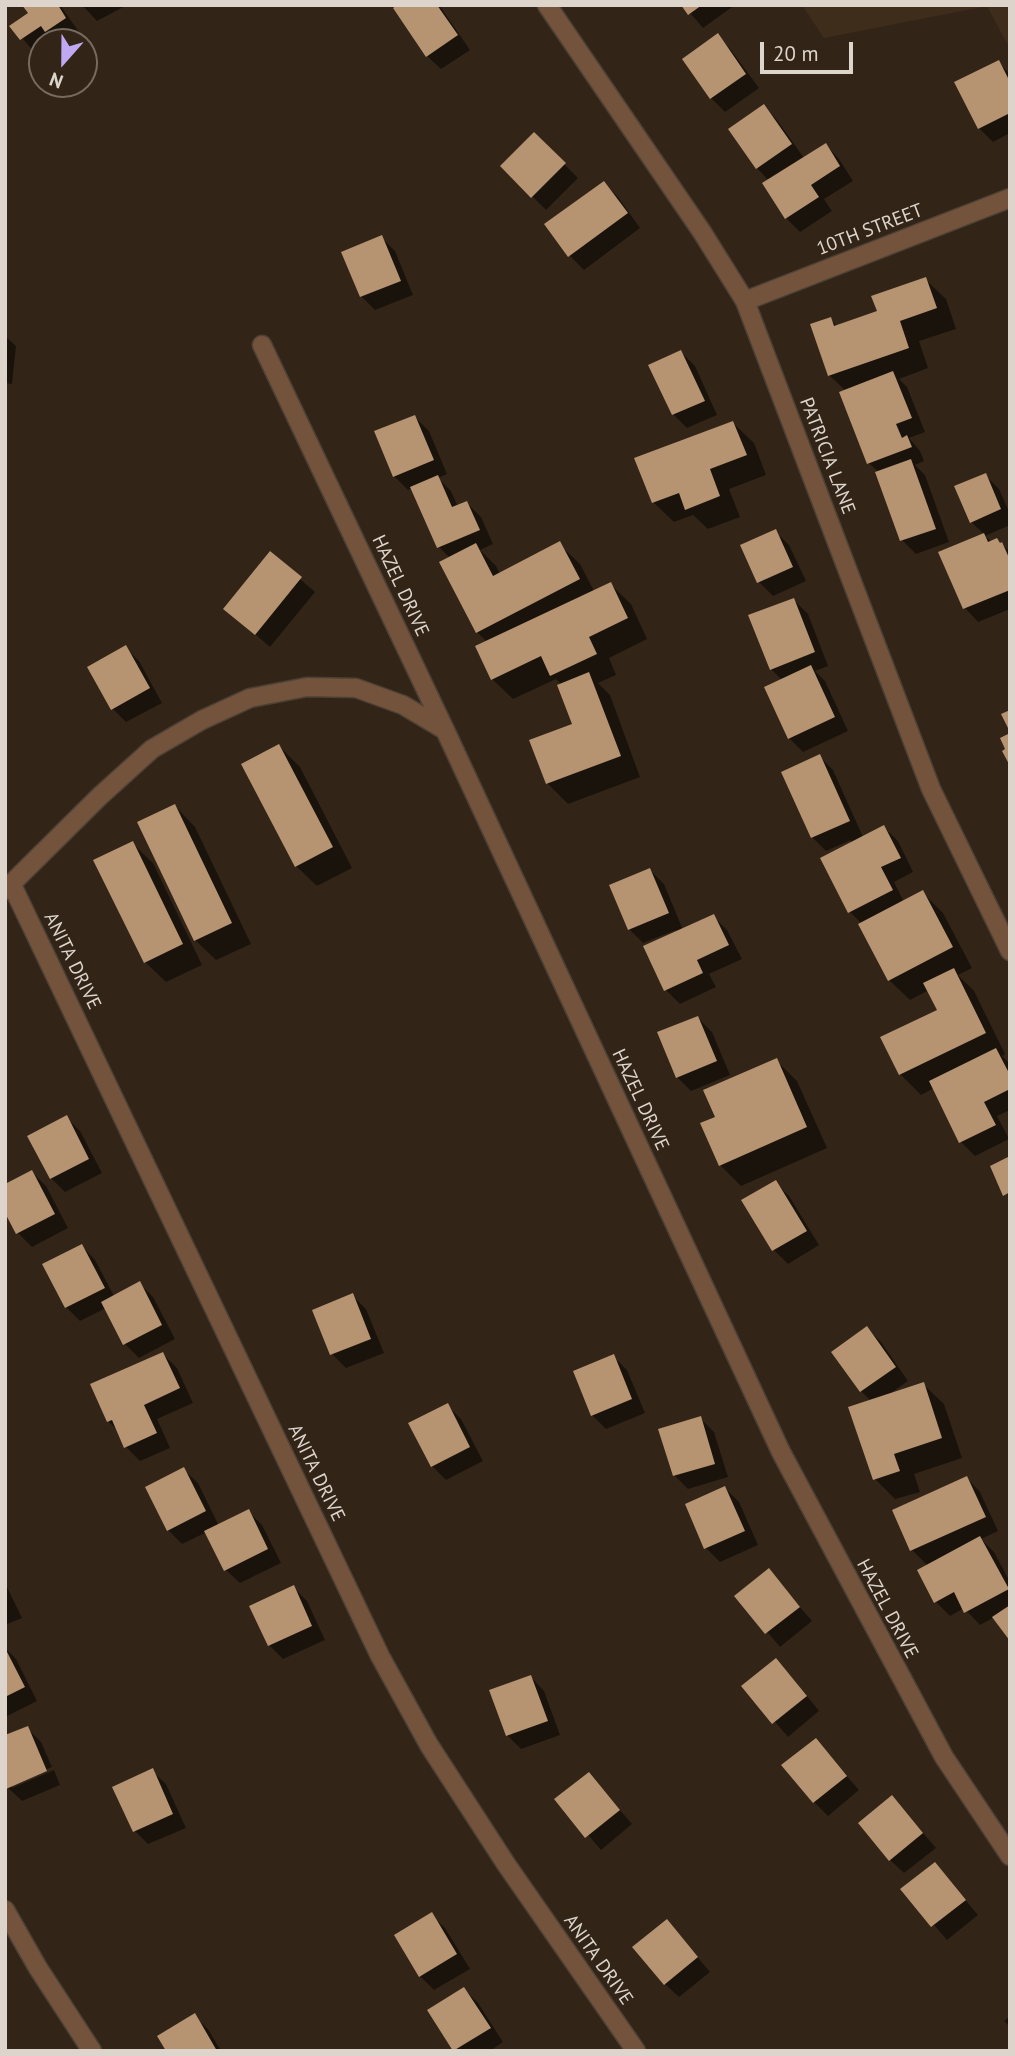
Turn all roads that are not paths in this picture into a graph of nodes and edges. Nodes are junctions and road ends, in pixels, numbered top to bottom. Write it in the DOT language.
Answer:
graph roads {
  1 [pos="547,5"];
  2 [pos="1010,198"];
  3 [pos="745,301"];
  4 [pos="262,345"];
  5 [pos="445,730"];
  6 [pos="8,887"];
  7 [pos="1010,951"];
  8 [pos="1010,1856"];
  9 [pos="5,1910"];
  10 [pos="92,2051"];
  11 [pos="636,2051"];
  1 -- 3 [label="street, PATRICIA LANE"];
  2 -- 3 [label="street, 10TH STREET"];
  3 -- 7 [label="street, PATRICIA LANE"];
  4 -- 5 [label="street, HAZEL DRIVE"];
  5 -- 6 [label="street"];
  5 -- 8 [label="street, HAZEL DRIVE"];
  6 -- 11 [label="street, ANITA DRIVE"];
  9 -- 10 [label="street"];
}
